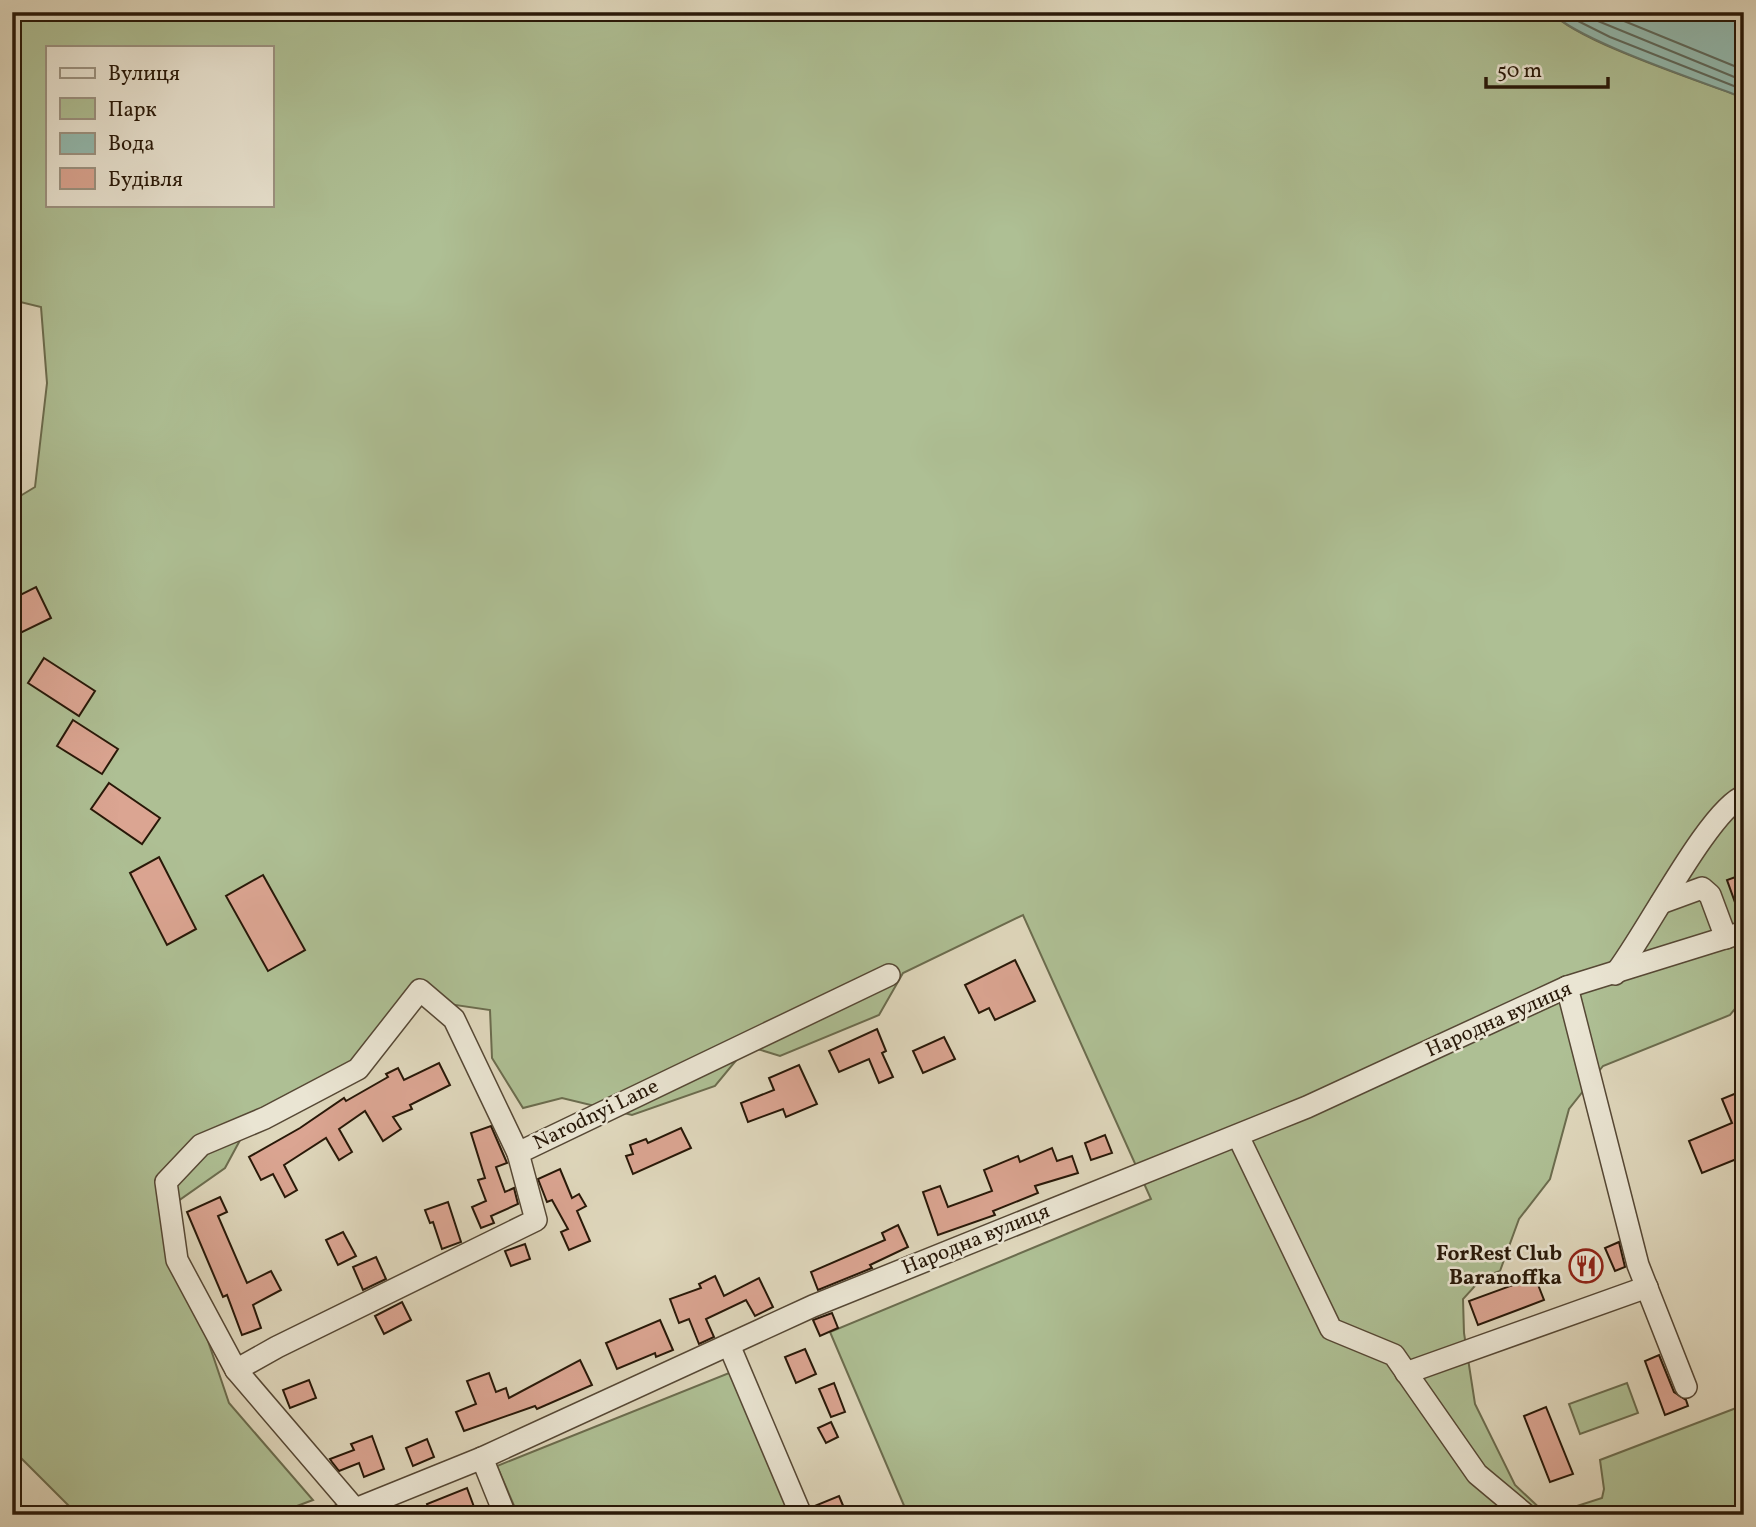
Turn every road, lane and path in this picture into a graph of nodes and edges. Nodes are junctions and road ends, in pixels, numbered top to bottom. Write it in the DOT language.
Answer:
graph roads {
  1 [pos="1744,796"];
  2 [pos="1661,903"];
  3 [pos="1735,935"];
  4 [pos="1615,974"];
  5 [pos="889,975"];
  6 [pos="1567,987"];
  7 [pos="1238,1136"];
  8 [pos="518,1153"];
  9 [pos="1647,1287"];
  10 [pos="729,1345"];
  11 [pos="236,1370"];
  12 [pos="1406,1373"];
  13 [pos="1686,1387"];
  14 [pos="482,1458"];
  15 [pos="348,1512"];
  16 [pos="505,1515"];
  17 [pos="801,1515"];
  18 [pos="1527,1515"];
  1 -- 2 [label="street"];
  2 -- 3 [label="street"];
  2 -- 4 [label="street"];
  3 -- 4 [label="street, Народна вулиця"];
  4 -- 6 [label="street, Народна вулиця"];
  5 -- 8 [label="street, Narodnyi Lane"];
  6 -- 7 [label="street, Народна вулиця"];
  6 -- 9 [label="street"];
  7 -- 10 [label="street, Народна вулиця"];
  7 -- 12 [label="street"];
  8 -- 11 [label="street, Narodnyi Lane"];
  8 -- 11 [label="street"];
  9 -- 12 [label="street"];
  9 -- 13 [label="street"];
  10 -- 14 [label="street, Народна вулиця"];
  10 -- 17 [label="street"];
  11 -- 15 [label="street"];
  12 -- 18 [label="street"];
  14 -- 15 [label="street, Народна вулиця"];
  14 -- 16 [label="street"];
}
